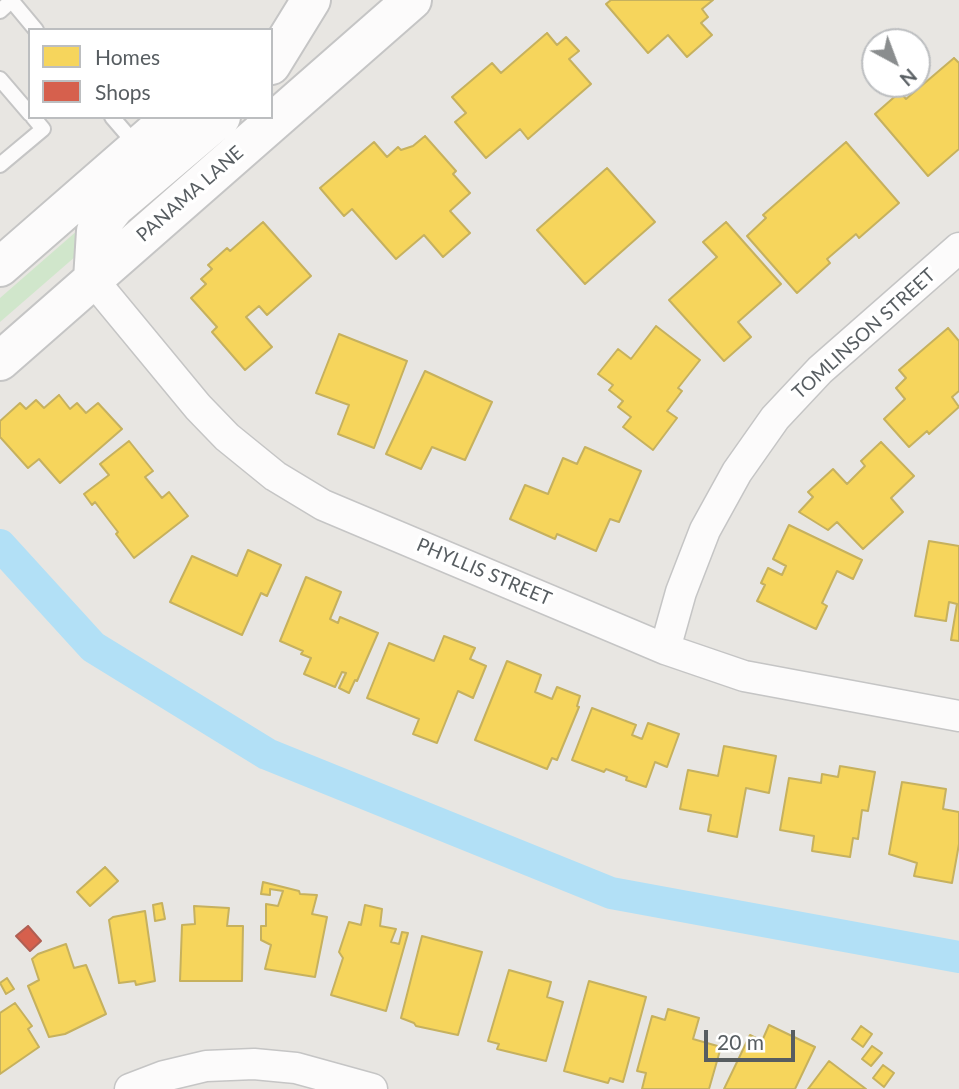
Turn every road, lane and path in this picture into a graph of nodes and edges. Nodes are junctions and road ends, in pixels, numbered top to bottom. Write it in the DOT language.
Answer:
graph roads {
  1 [pos="11,0"];
  2 [pos="309,0"];
  3 [pos="412,0"];
  4 [pos="0,11"];
  5 [pos="34,28"];
  6 [pos="273,28"];
  7 [pos="273,62"];
  8 [pos="0,79"];
  9 [pos="28,112"];
  10 [pos="34,119"];
  11 [pos="114,119"];
  12 [pos="170,119"];
  13 [pos="219,119"];
  14 [pos="138,147"];
  15 [pos="0,166"];
  16 [pos="959,248"];
  17 [pos="0,267"];
  18 [pos="93,280"];
  19 [pos="0,361"];
  20 [pos="665,649"];
  21 [pos="959,716"];
  22 [pos="358,1087"];
  23 [pos="130,1089"];
  1 -- 4 [label="lane"];
  1 -- 5 [label="lane"];
  2 -- 6 [label="main road"];
  2 -- 7 [label="main road"];
  3 -- 18 [label="main road, PANAMA LANE"];
  8 -- 9 [label="lane"];
  10 -- 15 [label="lane"];
  11 -- 14 [label="lane"];
  12 -- 14 [label="main road"];
  13 -- 18 [label="main road"];
  14 -- 17 [label="main road"];
  16 -- 20 [label="street, TOMLINSON STREET"];
  18 -- 19 [label="main road, PANAMA LANE"];
  18 -- 20 [label="street, PHYLLIS STREET"];
  20 -- 21 [label="street, PHYLLIS STREET"];
  22 -- 23 [label="street"];
}
